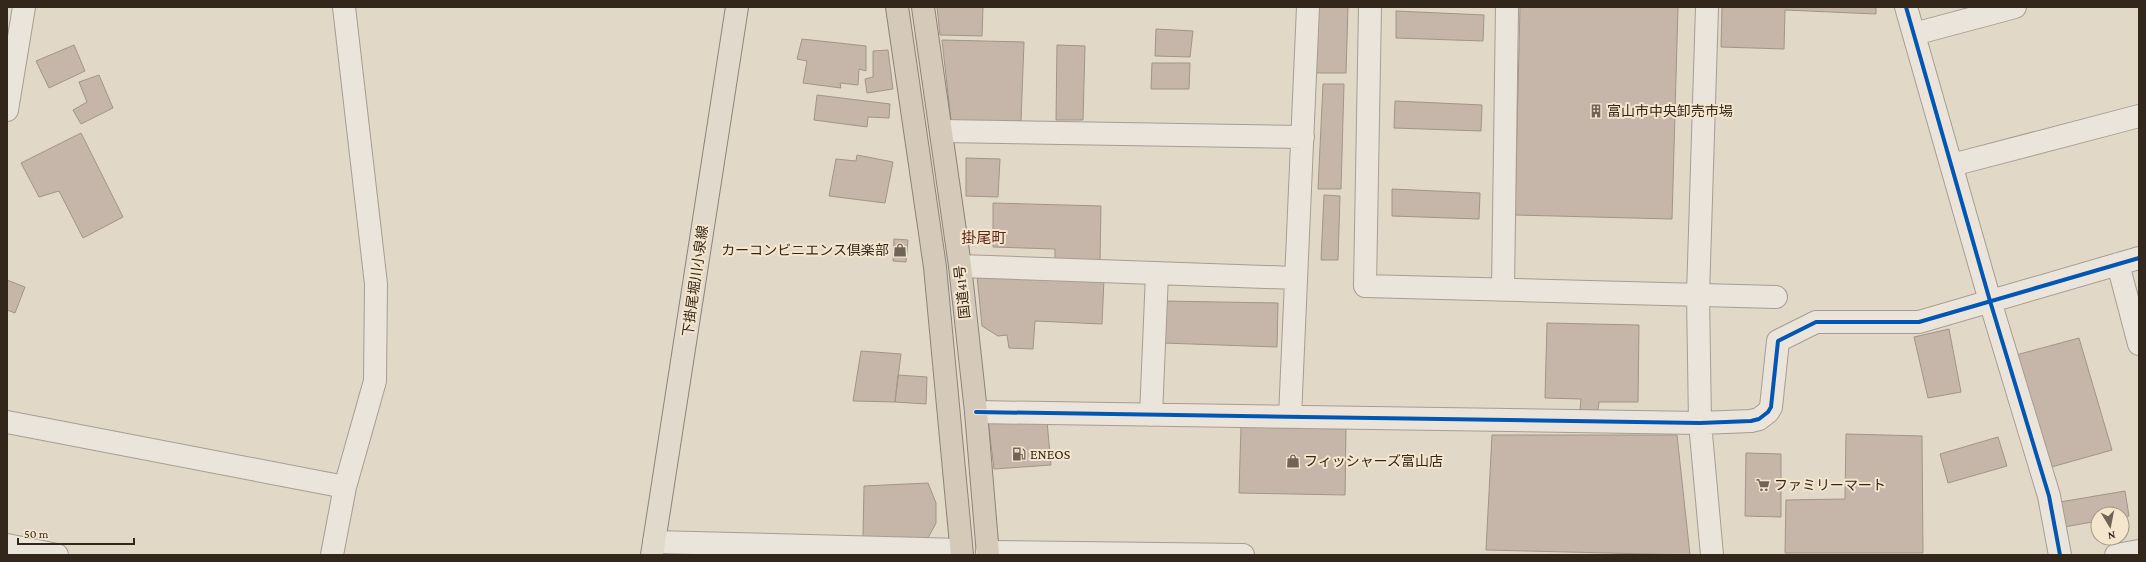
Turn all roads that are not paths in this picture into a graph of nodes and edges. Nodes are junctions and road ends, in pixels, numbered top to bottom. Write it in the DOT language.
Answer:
graph roads {
  1 [pos="24,7"];
  2 [pos="344,7"];
  3 [pos="737,7"];
  4 [pos="897,7"];
  5 [pos="923,7"];
  6 [pos="1308,7"];
  7 [pos="1370,7"];
  8 [pos="1507,7"];
  9 [pos="1707,7"];
  10 [pos="1906,7"];
  11 [pos="2015,7"];
  12 [pos="1914,34"];
  13 [pos="7,110"];
  14 [pos="2139,116"];
  15 [pos="941,131"];
  16 [pos="1303,137"];
  17 [pos="1952,165"];
  18 [pos="2139,258"];
  19 [pos="2118,264"];
  20 [pos="960,266"];
  21 [pos="1157,274"];
  22 [pos="1296,278"];
  23 [pos="1503,289"];
  24 [pos="1698,294"];
  25 [pos="1776,297"];
  26 [pos="1990,301"];
  27 [pos="2139,344"];
  28 [pos="976,412"];
  29 [pos="1151,415"];
  30 [pos="1290,417"];
  31 [pos="7,422"];
  32 [pos="1700,423"];
  33 [pos="345,487"];
  34 [pos="17,549"];
  35 [pos="653,549"];
  36 [pos="2139,551"];
  37 [pos="962,552"];
  38 [pos="988,553"];
  39 [pos="57,555"];
  40 [pos="332,555"];
  41 [pos="1243,555"];
  42 [pos="1712,555"];
  43 [pos="2060,555"];
  44 [pos="2116,555"];
  1 -- 13 [label="street"];
  2 -- 33 [label="street"];
  3 -- 35 [label="main road, 下掛尾堀川小泉線"];
  4 -- 37 [label="highway, 国道41号"];
  5 -- 15 [label="highway, 国道41号"];
  6 -- 16 [label="street"];
  7 -- 23 [label="street"];
  8 -- 23 [label="street"];
  9 -- 24 [label="street"];
  10 -- 12 [label="street"];
  11 -- 12 [label="street"];
  12 -- 17 [label="street"];
  14 -- 17 [label="street"];
  15 -- 16 [label="street"];
  15 -- 20 [label="highway, 国道41号"];
  16 -- 22 [label="street"];
  17 -- 26 [label="street"];
  18 -- 19 [label="street"];
  19 -- 26 [label="street"];
  19 -- 27 [label="street"];
  20 -- 21 [label="street"];
  20 -- 28 [label="highway, 国道41号"];
  21 -- 22 [label="street"];
  21 -- 29 [label="street"];
  22 -- 30 [label="street"];
  23 -- 24 [label="street"];
  24 -- 25 [label="street"];
  24 -- 32 [label="street"];
  26 -- 32 [label="street"];
  26 -- 43 [label="street"];
  28 -- 29 [label="street"];
  28 -- 38 [label="highway, 国道41号"];
  29 -- 30 [label="street"];
  30 -- 32 [label="street"];
  31 -- 33 [label="street"];
  32 -- 42 [label="street"];
  33 -- 40 [label="street"];
  34 -- 39 [label="street"];
  35 -- 37 [label="street"];
  36 -- 44 [label="street"];
  38 -- 41 [label="street"];
}
